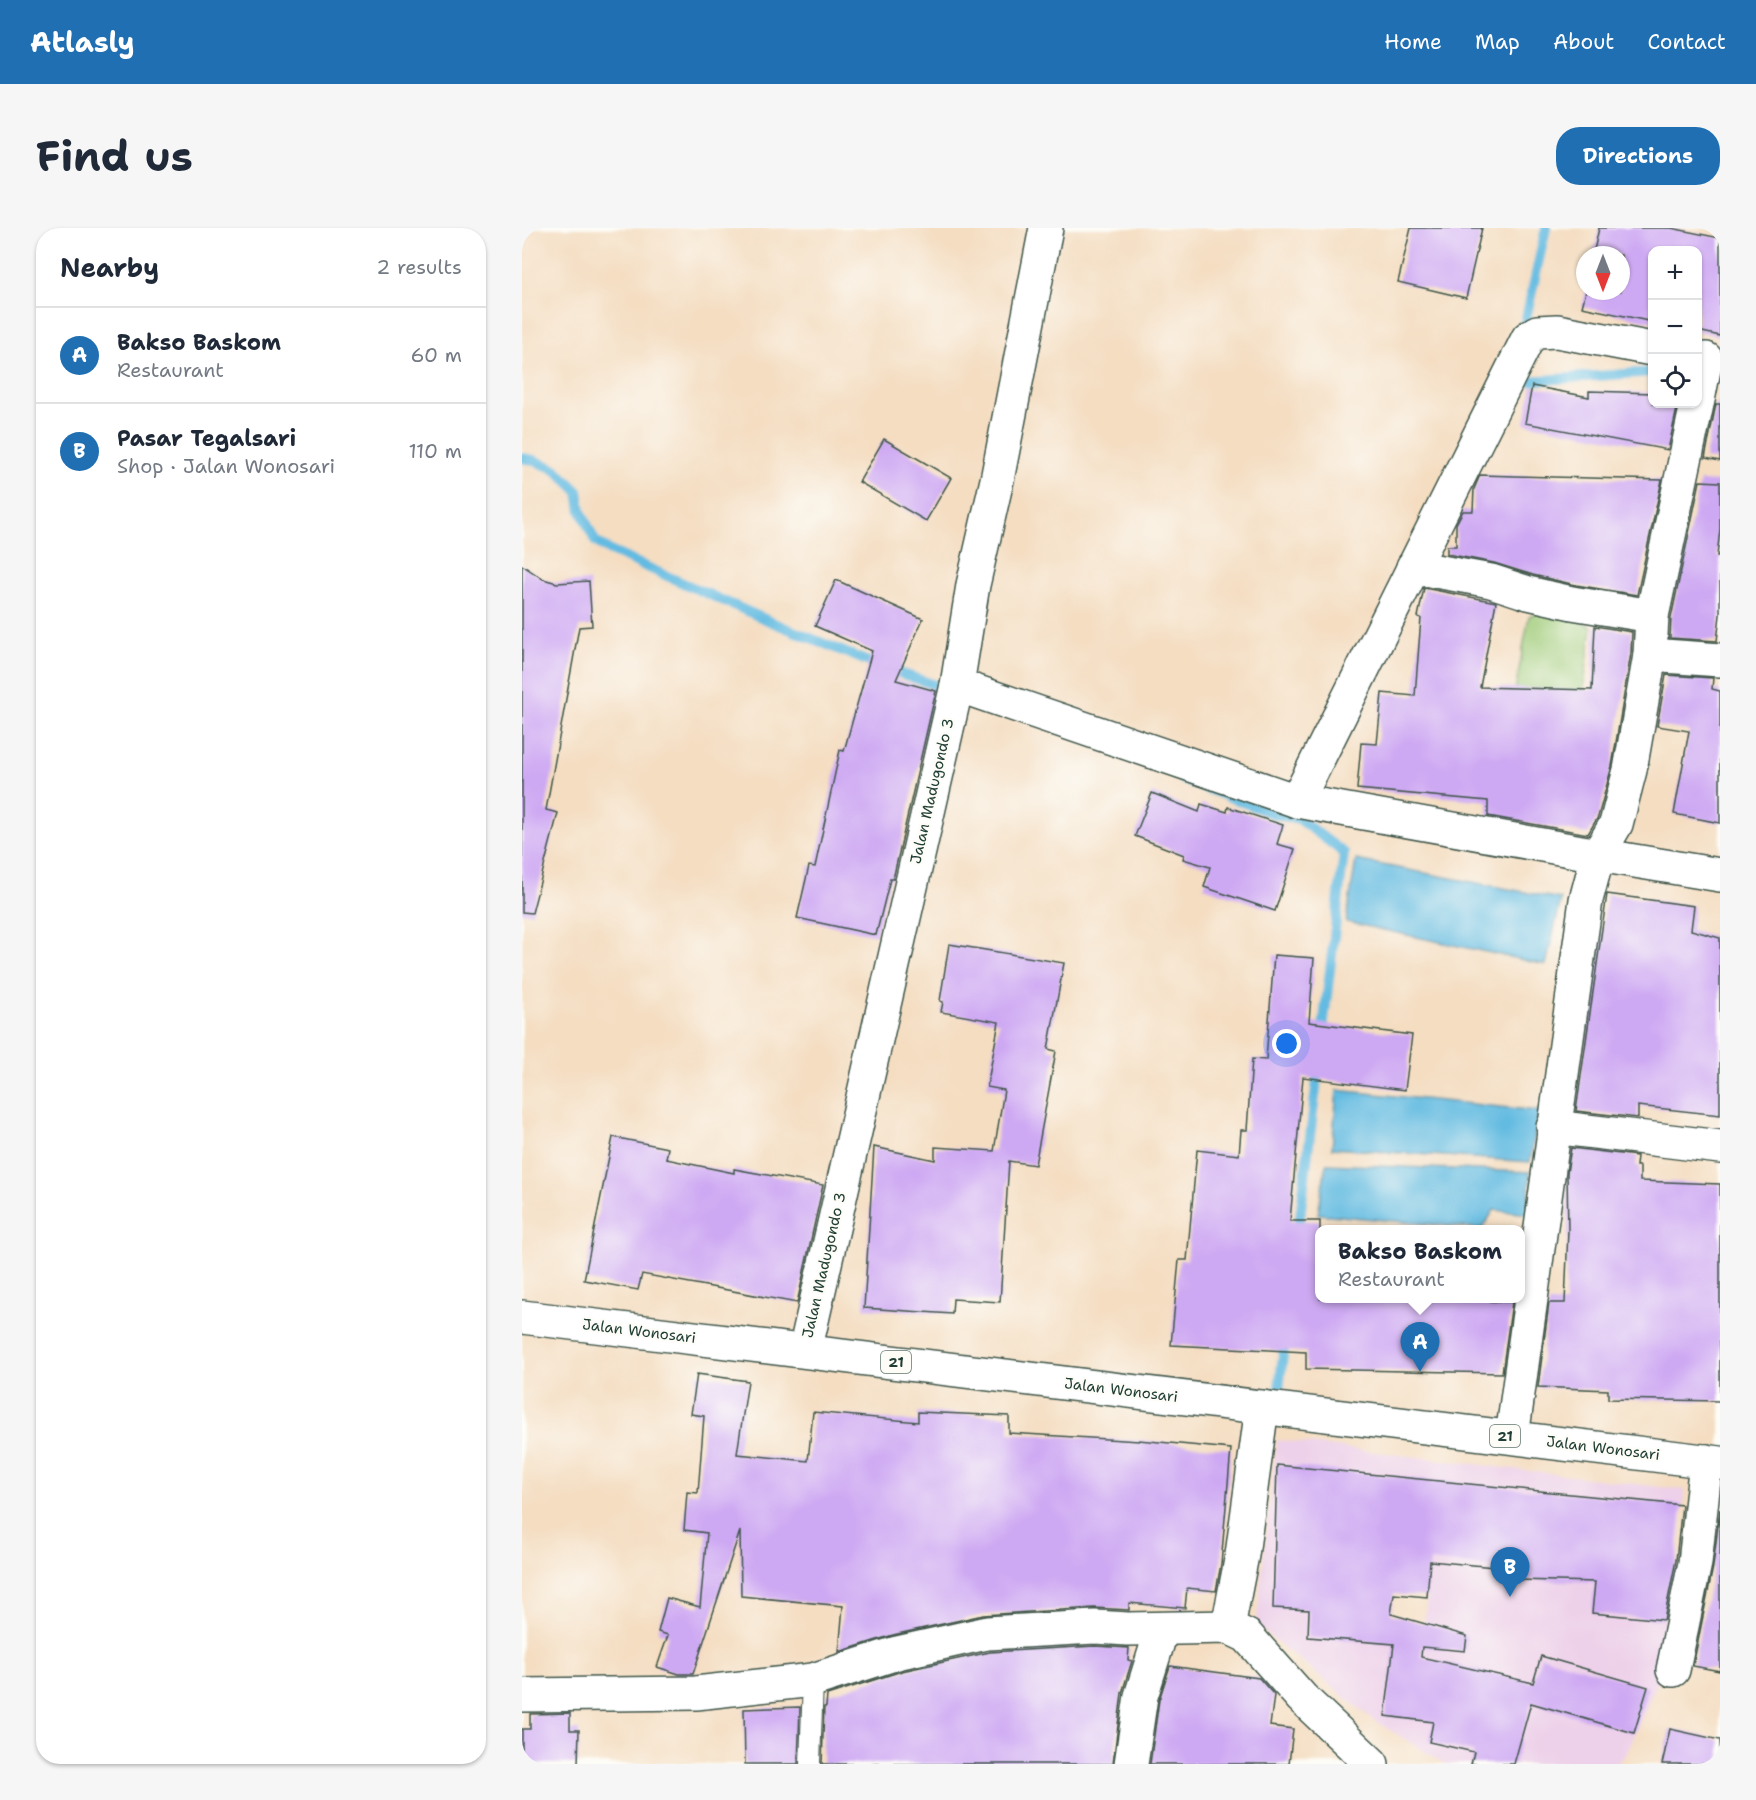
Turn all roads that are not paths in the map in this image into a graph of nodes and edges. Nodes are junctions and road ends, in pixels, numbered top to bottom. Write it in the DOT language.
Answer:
graph roads {
  1 [pos="1046,228"];
  2 [pos="1648,348"];
  3 [pos="1708,360"];
  4 [pos="1702,382"];
  5 [pos="1696,408"];
  6 [pos="1413,567"];
  7 [pos="1652,616"];
  8 [pos="1650,655"];
  9 [pos="1720,660"];
  10 [pos="957,685"];
  11 [pos="1304,803"];
  12 [pos="1598,855"];
  13 [pos="1720,875"];
  14 [pos="1553,1127"];
  15 [pos="1720,1147"];
  16 [pos="522,1317"];
  17 [pos="805,1351"];
  18 [pos="1274,1408"];
  19 [pos="1512,1437"];
  20 [pos="1713,1462"];
  21 [pos="1228,1627"];
  22 [pos="1162,1629"];
  23 [pos="1673,1670"];
  24 [pos="813,1680"];
  25 [pos="522,1695"];
  26 [pos="810,1764"];
  27 [pos="1131,1764"];
  28 [pos="1372,1764"];
  1 -- 10 [label="main road, Jalan Madugondo 3"];
  2 -- 6 [label="main road"];
  3 -- 4 [label="main road"];
  5 -- 7 [label="main road"];
  6 -- 7 [label="main road"];
  6 -- 11 [label="main road"];
  7 -- 8 [label="main road"];
  8 -- 9 [label="main road"];
  8 -- 12 [label="main road"];
  10 -- 11 [label="main road"];
  10 -- 17 [label="main road, Jalan Madugondo 3"];
  11 -- 12 [label="main road"];
  12 -- 13 [label="main road"];
  12 -- 14 [label="main road"];
  14 -- 15 [label="main road"];
  14 -- 19 [label="main road"];
  16 -- 17 [label="main road, Jalan Wonosari / 21"];
  17 -- 18 [label="main road, Jalan Wonosari / 21"];
  18 -- 19 [label="main road, Jalan Wonosari / 21"];
  18 -- 21 [label="main road"];
  19 -- 20 [label="main road, Jalan Wonosari / 21"];
  20 -- 23 [label="main road"];
  21 -- 22 [label="main road"];
  21 -- 28 [label="main road"];
  22 -- 24 [label="main road"];
  22 -- 27 [label="main road"];
  24 -- 25 [label="main road"];
  24 -- 26 [label="lane"];
}
